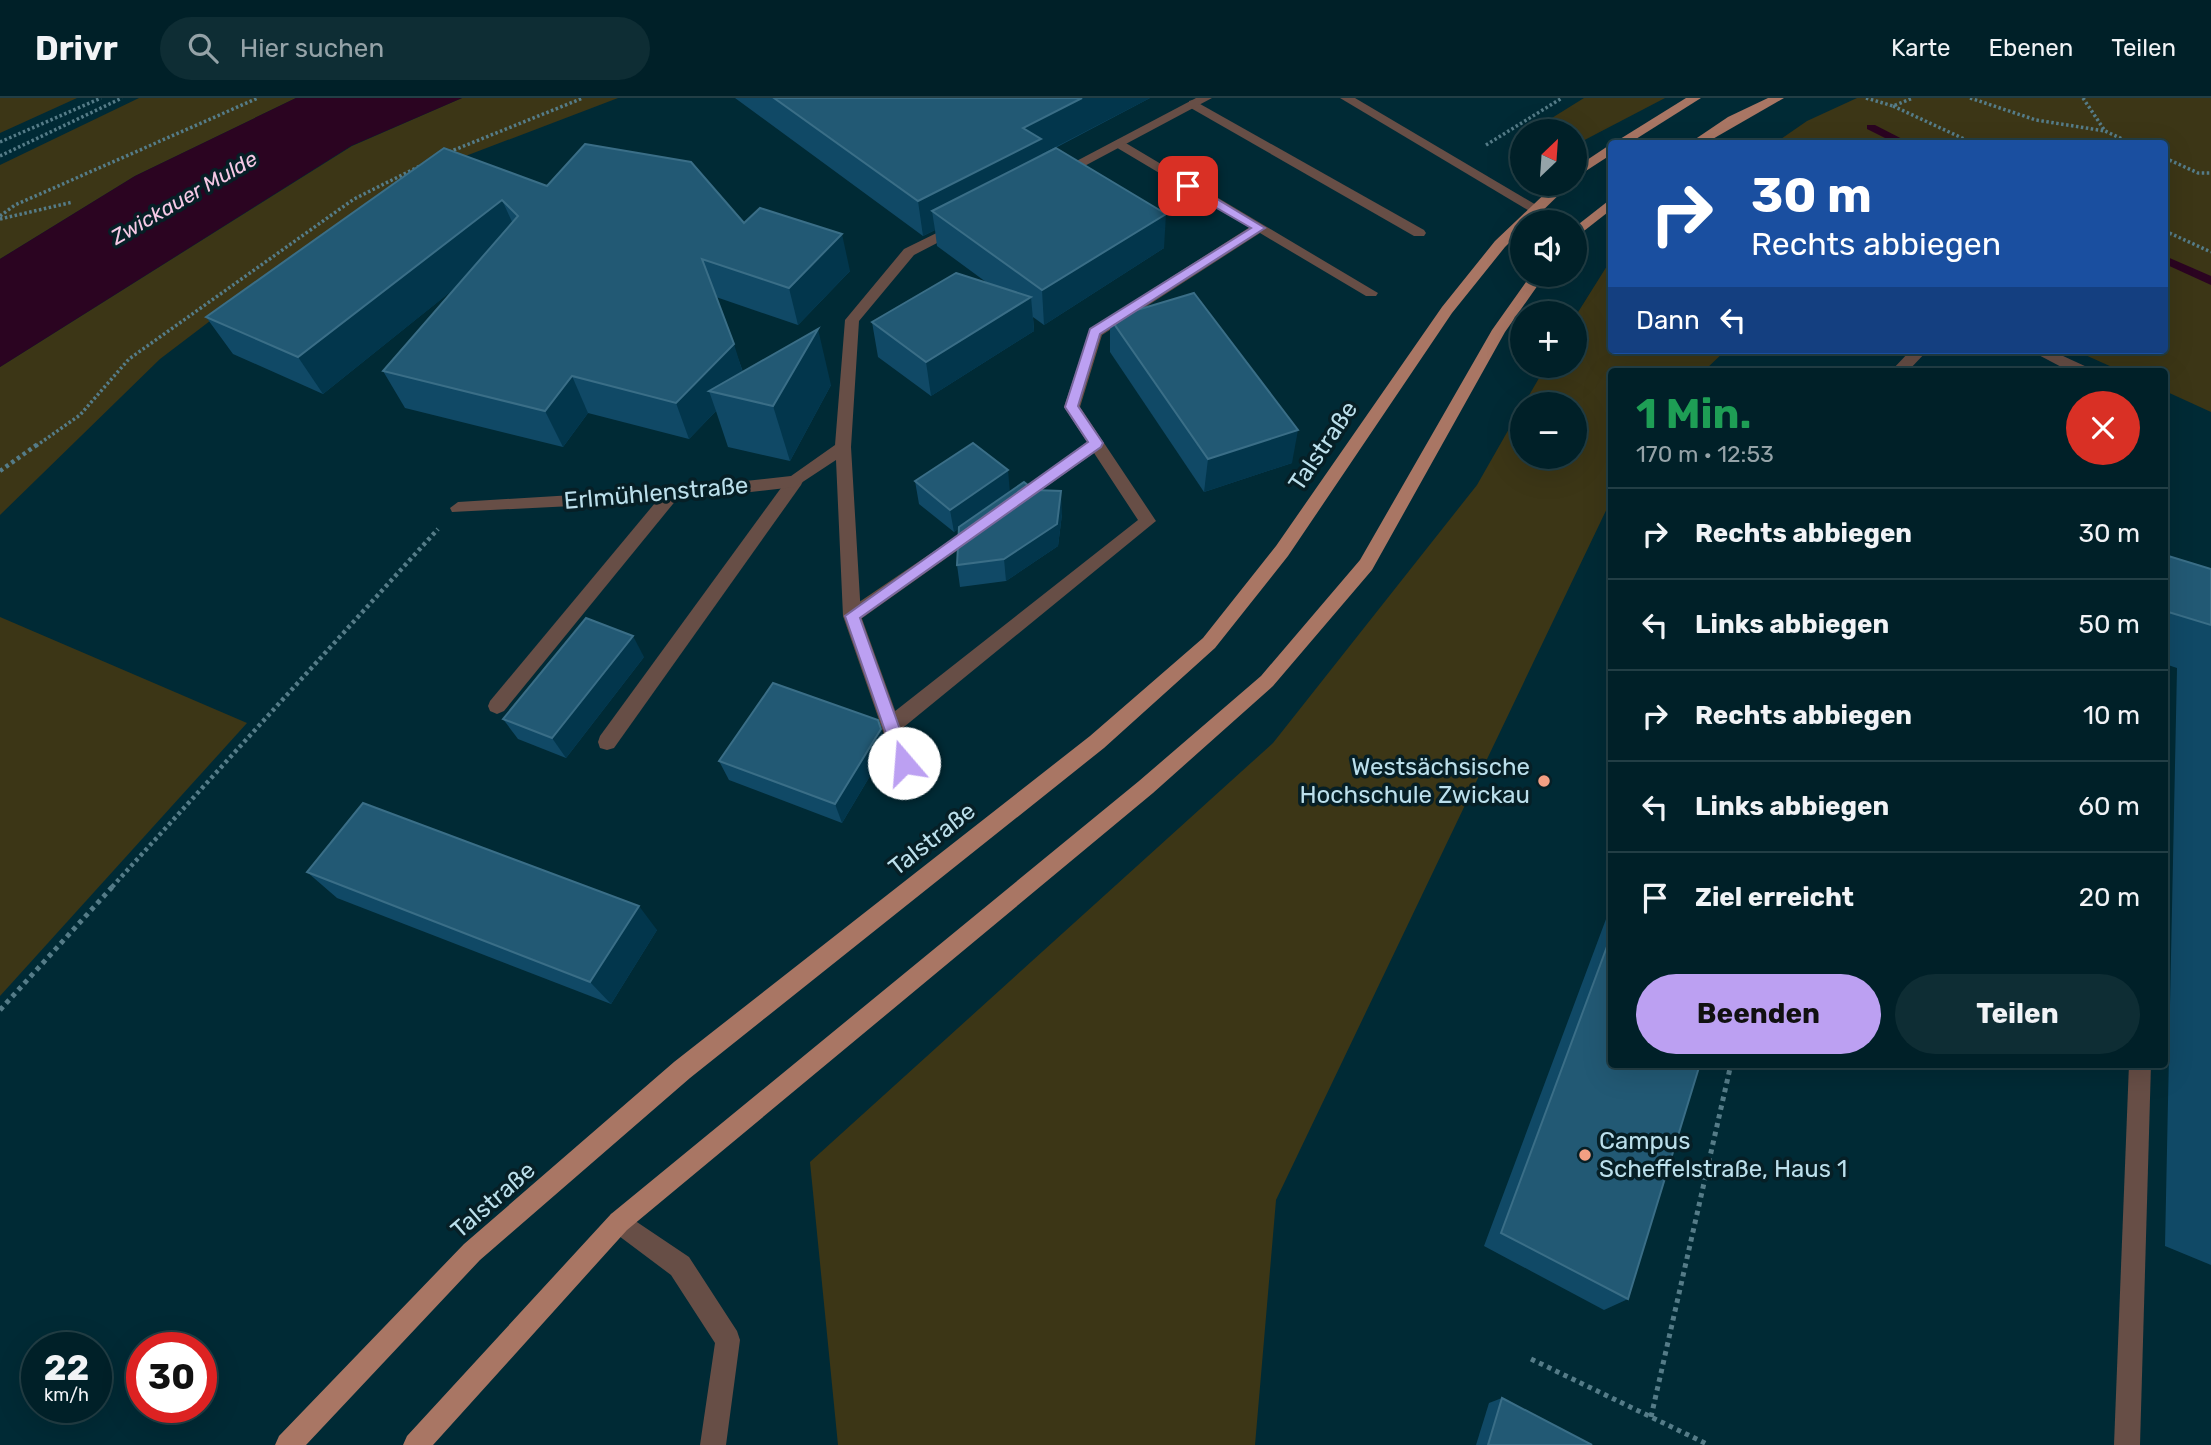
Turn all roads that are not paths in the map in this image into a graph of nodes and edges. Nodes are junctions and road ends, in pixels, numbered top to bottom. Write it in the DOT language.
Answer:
graph roads {
  1 [pos="1346,98"];
  2 [pos="1695,98"];
  3 [pos="1778,98"];
  4 [pos="1199,101"];
  5 [pos="1625,140"];
  6 [pos="1700,140"];
  7 [pos="1119,143"];
  8 [pos="1608,151"];
  9 [pos="1587,166"];
  10 [pos="1045,181"];
  11 [pos="1550,196"];
  12 [pos="1608,204"];
  13 [pos="1535,209"];
  14 [pos="971,220"];
  15 [pos="1587,223"];
  16 [pos="1259,228"];
  17 [pos="1419,233"];
  18 [pos="1529,287"];
  19 [pos="1371,293"];
  20 [pos="1916,354"];
  21 [pos="2046,354"];
  22 [pos="1902,368"];
  23 [pos="2076,368"];
  24 [pos="1096,443"];
  25 [pos="843,447"];
  26 [pos="795,481"];
  27 [pos="671,495"];
  28 [pos="458,508"];
  29 [pos="852,616"];
  30 [pos="497,706"];
  31 [pos="892,725"];
  32 [pos="607,742"];
  33 [pos="904,763"];
  34 [pos="2140,1068"];
  35 [pos="619,1222"];
  36 [pos="288,1445"];
  37 [pos="416,1445"];
  38 [pos="713,1445"];
  39 [pos="2127,1445"];
  1 -- 13 [label="street"];
  2 -- 5 [label="main road"];
  3 -- 6 [label="main road"];
  4 -- 7 [label="street"];
  4 -- 17 [label="street"];
  7 -- 10 [label="street"];
  7 -- 16 [label="street"];
  8 -- 9 [label="main road"];
  11 -- 13 [label="main road, Talstraße"];
  12 -- 15 [label="main road"];
  13 -- 36 [label="main road, Talstraße"];
  14 -- 25 [label="street"];
  16 -- 19 [label="street"];
  16 -- 24 [label="street"];
  18 -- 35 [label="main road"];
  20 -- 22 [label="street"];
  21 -- 23 [label="street"];
  24 -- 29 [label="street"];
  24 -- 31 [label="street"];
  25 -- 26 [label="street, Erlmühlenstraße"];
  25 -- 29 [label="street"];
  26 -- 27 [label="street, Erlmühlenstraße"];
  26 -- 32 [label="street"];
  27 -- 28 [label="street, Erlmühlenstraße"];
  27 -- 30 [label="lane"];
  29 -- 31 [label="street"];
  31 -- 33 [label="street"];
  34 -- 39 [label="street"];
  35 -- 37 [label="main road"];
  35 -- 38 [label="street"];
}
